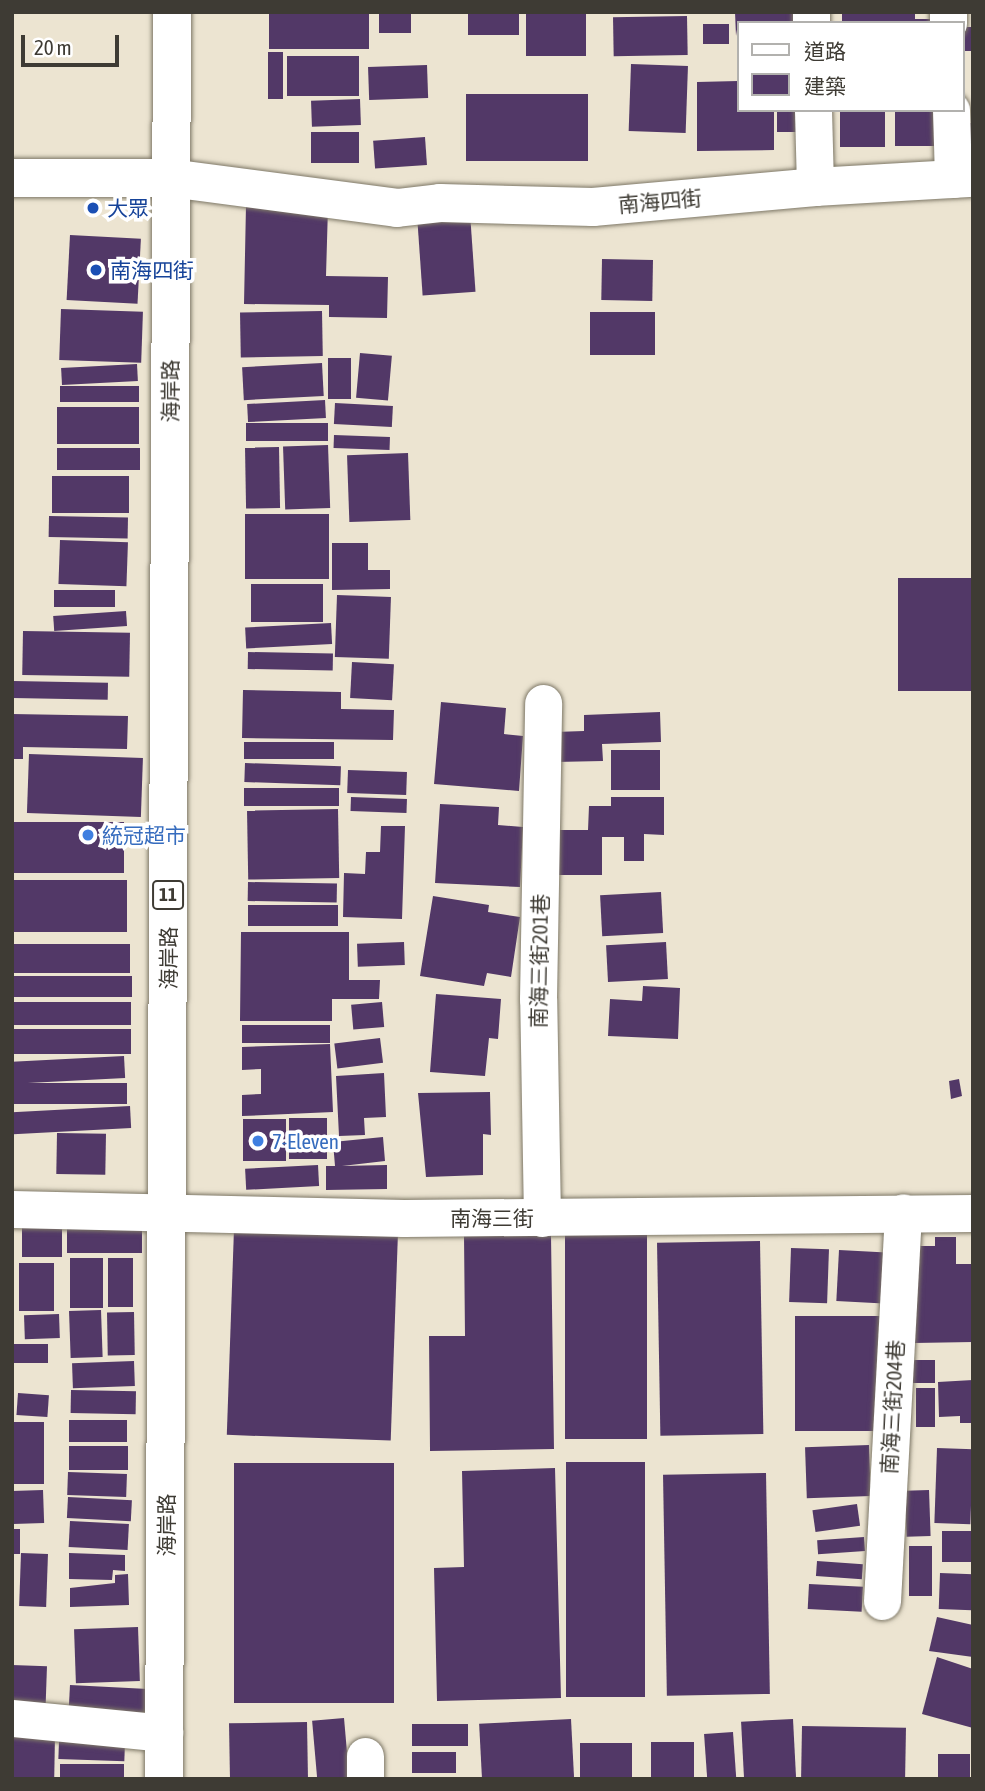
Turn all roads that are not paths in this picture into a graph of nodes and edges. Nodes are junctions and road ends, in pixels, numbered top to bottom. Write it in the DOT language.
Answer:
graph roads {
  1 [pos="172,12"];
  2 [pos="813,112"];
  3 [pos="951,112"];
  4 [pos="12,178"];
  5 [pos="170,178"];
  6 [pos="963,179"];
  7 [pos="815,187"];
  8 [pos="543,703"];
  9 [pos="12,1209"];
  10 [pos="903,1213"];
  11 [pos="973,1213"];
  12 [pos="168,1214"];
  13 [pos="542,1218"];
  14 [pos="882,1601"];
  15 [pos="12,1718"];
  16 [pos="164,1733"];
  17 [pos="164,1779"];
  1 -- 5 [label="main road, 海岸路 / 11"];
  2 -- 7 [label="street"];
  3 -- 6 [label="street"];
  4 -- 5 [label="main road, 南海四街"];
  5 -- 7 [label="main road, 南海四街"];
  5 -- 12 [label="main road, 海岸路 / 11"];
  6 -- 7 [label="main road, 南海四街"];
  8 -- 13 [label="street, 南海三街201巷"];
  9 -- 12 [label="street, 南海三街"];
  10 -- 11 [label="street, 南海三街"];
  10 -- 13 [label="street, 南海三街"];
  10 -- 14 [label="street, 南海三街204巷"];
  12 -- 13 [label="street, 南海三街"];
  12 -- 16 [label="main road, 海岸路 / 11"];
  15 -- 16 [label="street"];
  16 -- 17 [label="main road, 海岸路 / 11"];
}
